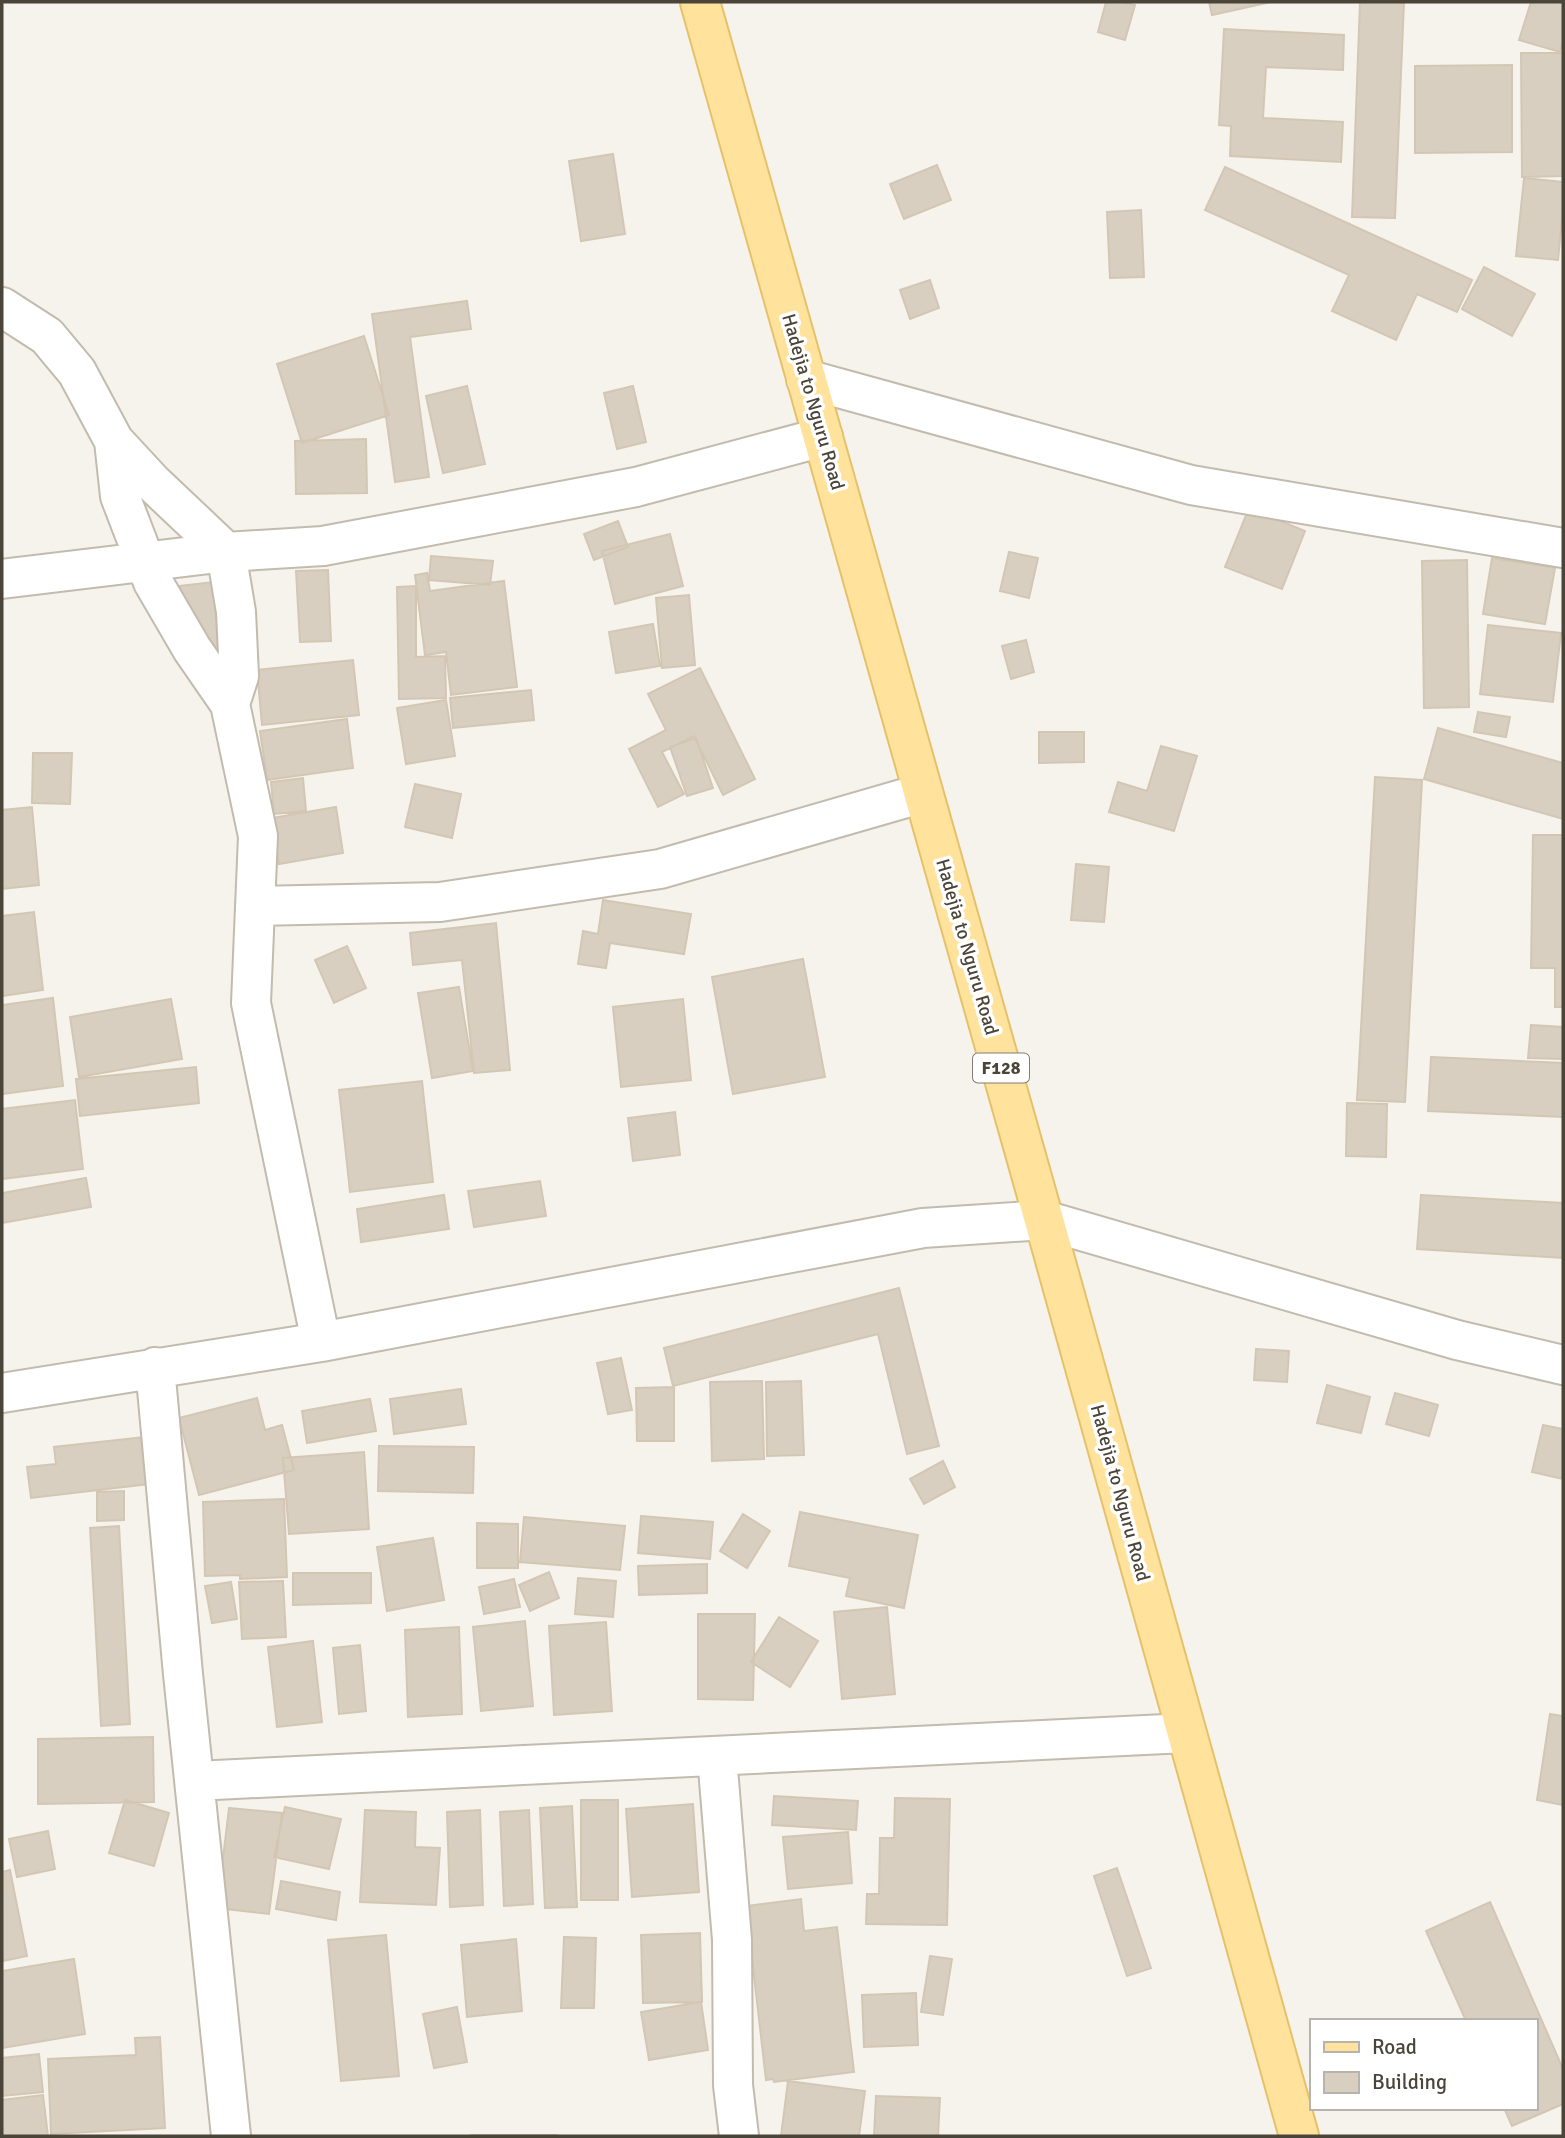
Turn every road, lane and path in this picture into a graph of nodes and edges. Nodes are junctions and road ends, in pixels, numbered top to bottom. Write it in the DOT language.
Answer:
graph roads {
  1 [pos="700,2"];
  2 [pos="2,307"];
  3 [pos="806,379"];
  4 [pos="823,437"];
  5 [pos="114,441"];
  6 [pos="1563,548"];
  7 [pos="226,552"];
  8 [pos="146,563"];
  9 [pos="2,579"];
  10 [pos="230,704"];
  11 [pos="923,793"];
  12 [pos="255,906"];
  13 [pos="1044,1220"];
  14 [pos="321,1342"];
  15 [pos="1563,1365"];
  16 [pos="155,1367"];
  17 [pos="2,1392"];
  18 [pos="1186,1733"];
  19 [pos="717,1756"];
  20 [pos="195,1782"];
  21 [pos="231,2136"];
  22 [pos="739,2136"];
  23 [pos="1298,2136"];
  1 -- 3 [label="main road, Hadejia to Nguru Road / F128"];
  2 -- 5 [label="street"];
  3 -- 4 [label="main road, Hadejia to Nguru Road / F128"];
  3 -- 6 [label="street"];
  4 -- 7 [label="street"];
  4 -- 11 [label="main road, Hadejia to Nguru Road / F128"];
  5 -- 7 [label="street"];
  5 -- 8 [label="street"];
  7 -- 8 [label="street"];
  7 -- 10 [label="street"];
  8 -- 9 [label="street"];
  8 -- 10 [label="street"];
  10 -- 12 [label="street"];
  11 -- 12 [label="street"];
  11 -- 13 [label="main road, Hadejia to Nguru Road / F128"];
  12 -- 14 [label="street"];
  13 -- 14 [label="street"];
  13 -- 15 [label="street"];
  13 -- 18 [label="main road, Hadejia to Nguru Road / F128"];
  14 -- 16 [label="street"];
  16 -- 17 [label="street"];
  16 -- 20 [label="street"];
  18 -- 19 [label="street"];
  18 -- 23 [label="main road, Hadejia to Nguru Road / F128"];
  19 -- 20 [label="street"];
  19 -- 22 [label="street"];
  20 -- 21 [label="street"];
}
